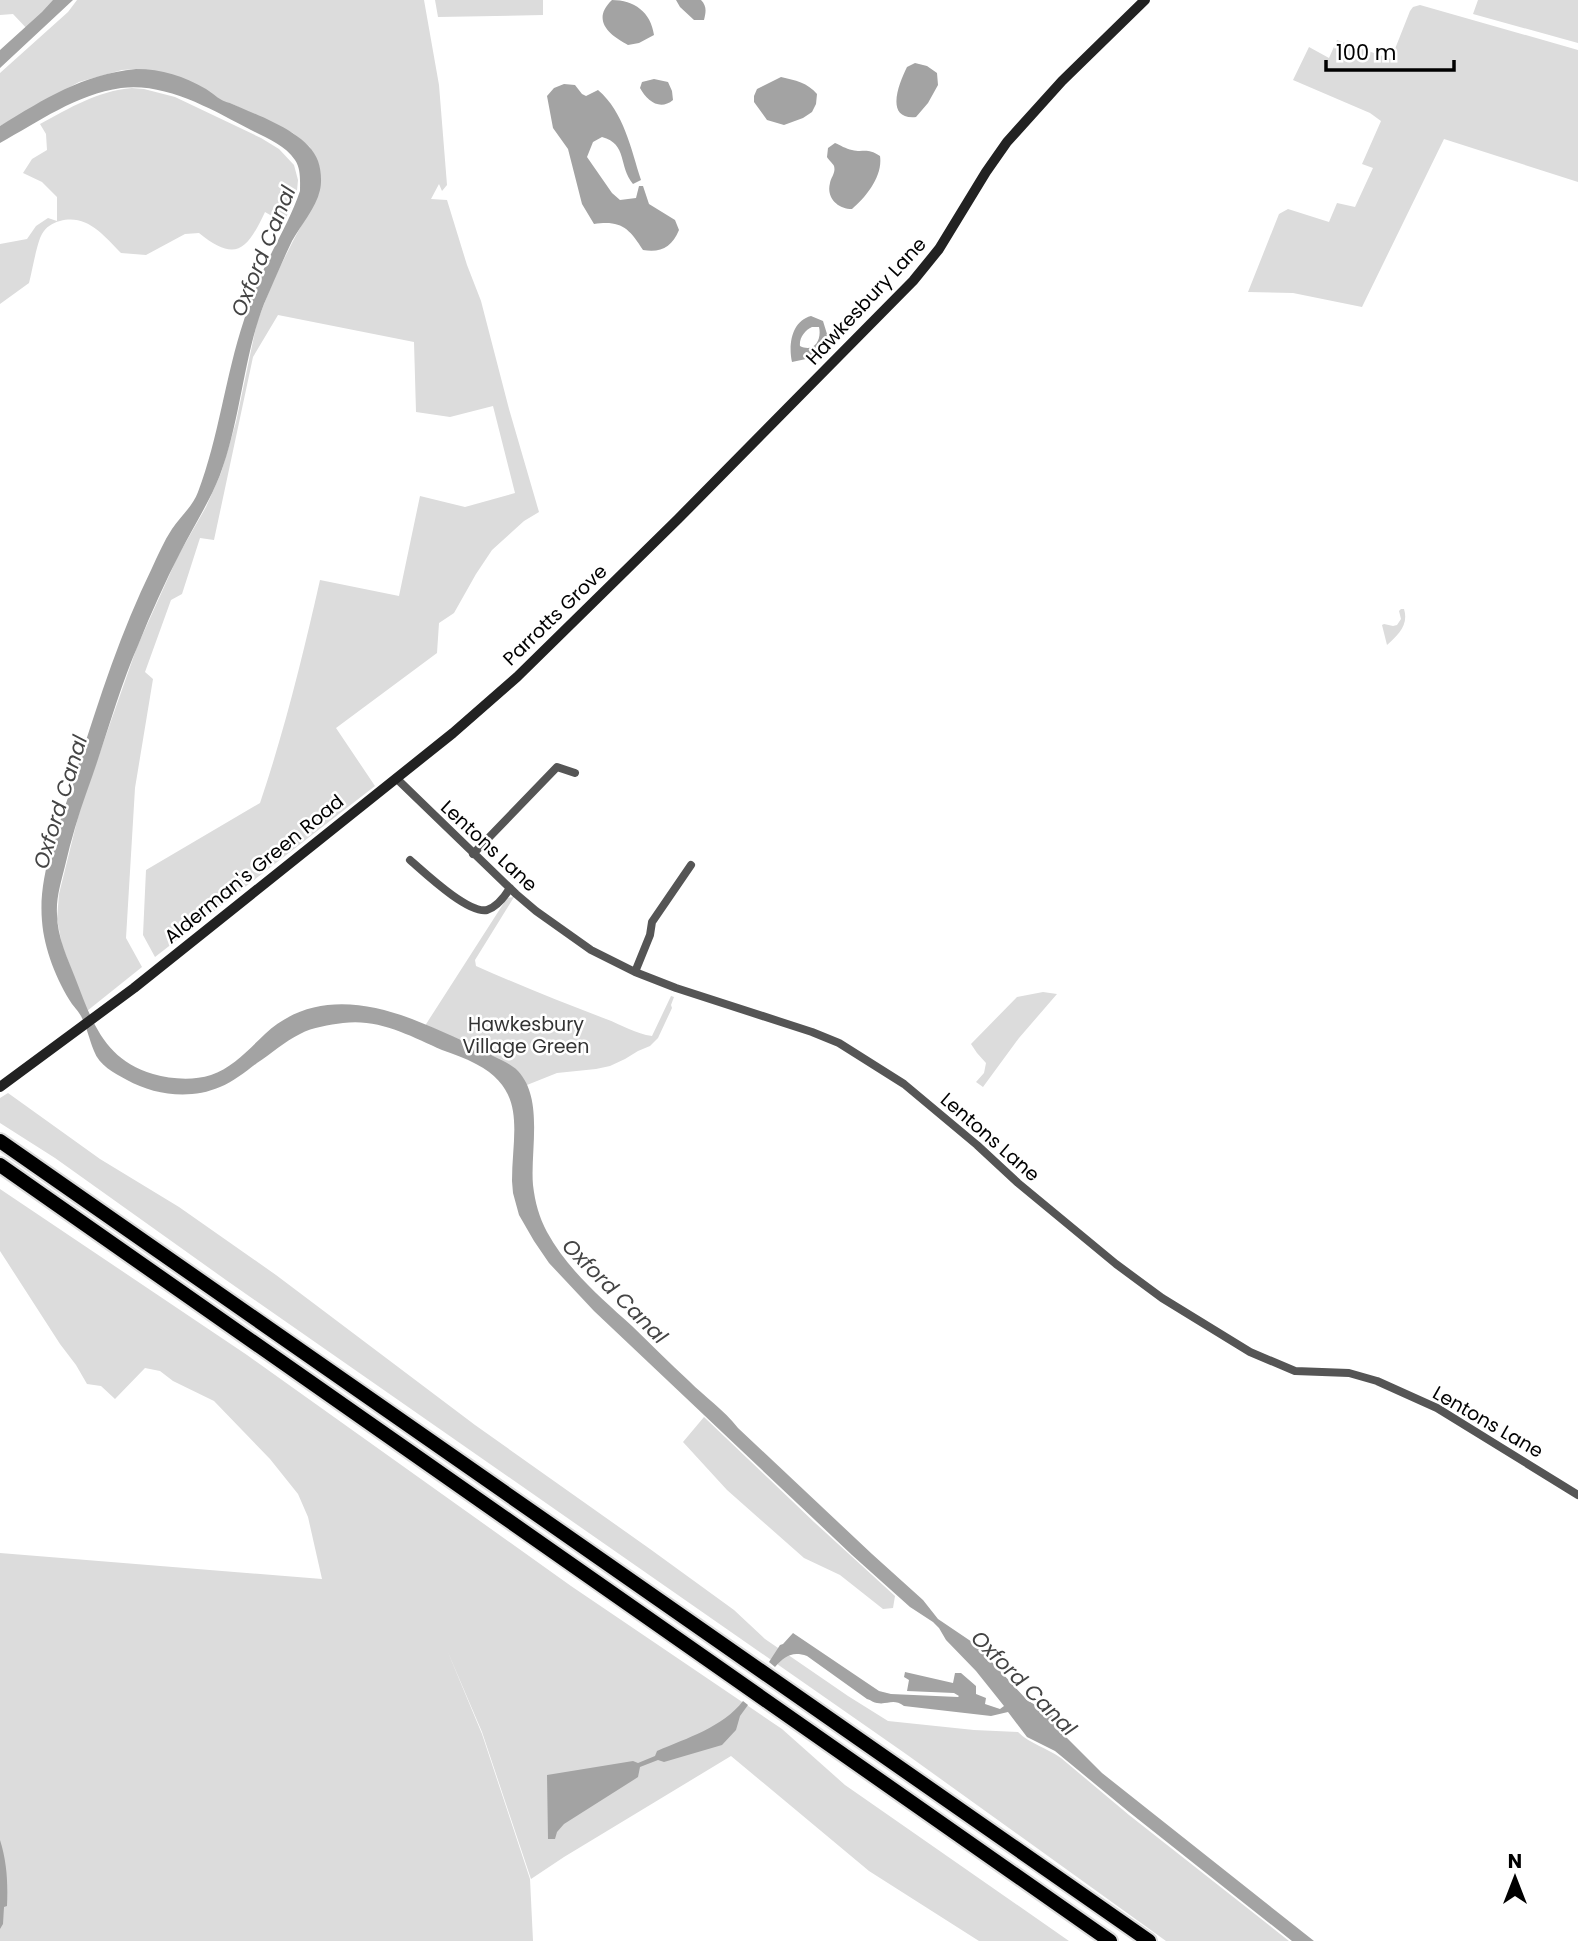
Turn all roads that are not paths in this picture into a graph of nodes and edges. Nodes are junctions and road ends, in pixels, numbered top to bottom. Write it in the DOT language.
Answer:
graph roads {
  1 [pos="1145,0"];
  2 [pos="678,519"];
  3 [pos="575,773"];
  4 [pos="396,778"];
  5 [pos="473,853"];
  6 [pos="410,860"];
  7 [pos="691,869"];
  8 [pos="510,888"];
  9 [pos="635,972"];
  10 [pos="0,1087"];
  11 [pos="0,1141"];
  12 [pos="0,1164"];
  13 [pos="1578,1495"];
  14 [pos="1110,1941"];
  15 [pos="1149,1941"];
  1 -- 2 [label="main road, Hawkesbury Lane"];
  2 -- 4 [label="main road, Parrotts Grove"];
  3 -- 5 [label="street"];
  4 -- 5 [label="street, Lentons Lane"];
  4 -- 10 [label="main road, Alderman's Green Road"];
  5 -- 8 [label="street, Lentons Lane"];
  6 -- 8 [label="street"];
  7 -- 9 [label="street"];
  8 -- 9 [label="street, Lentons Lane"];
  9 -- 13 [label="street, Lentons Lane"];
  11 -- 15 [label="highway"];
  12 -- 14 [label="highway"];
}
